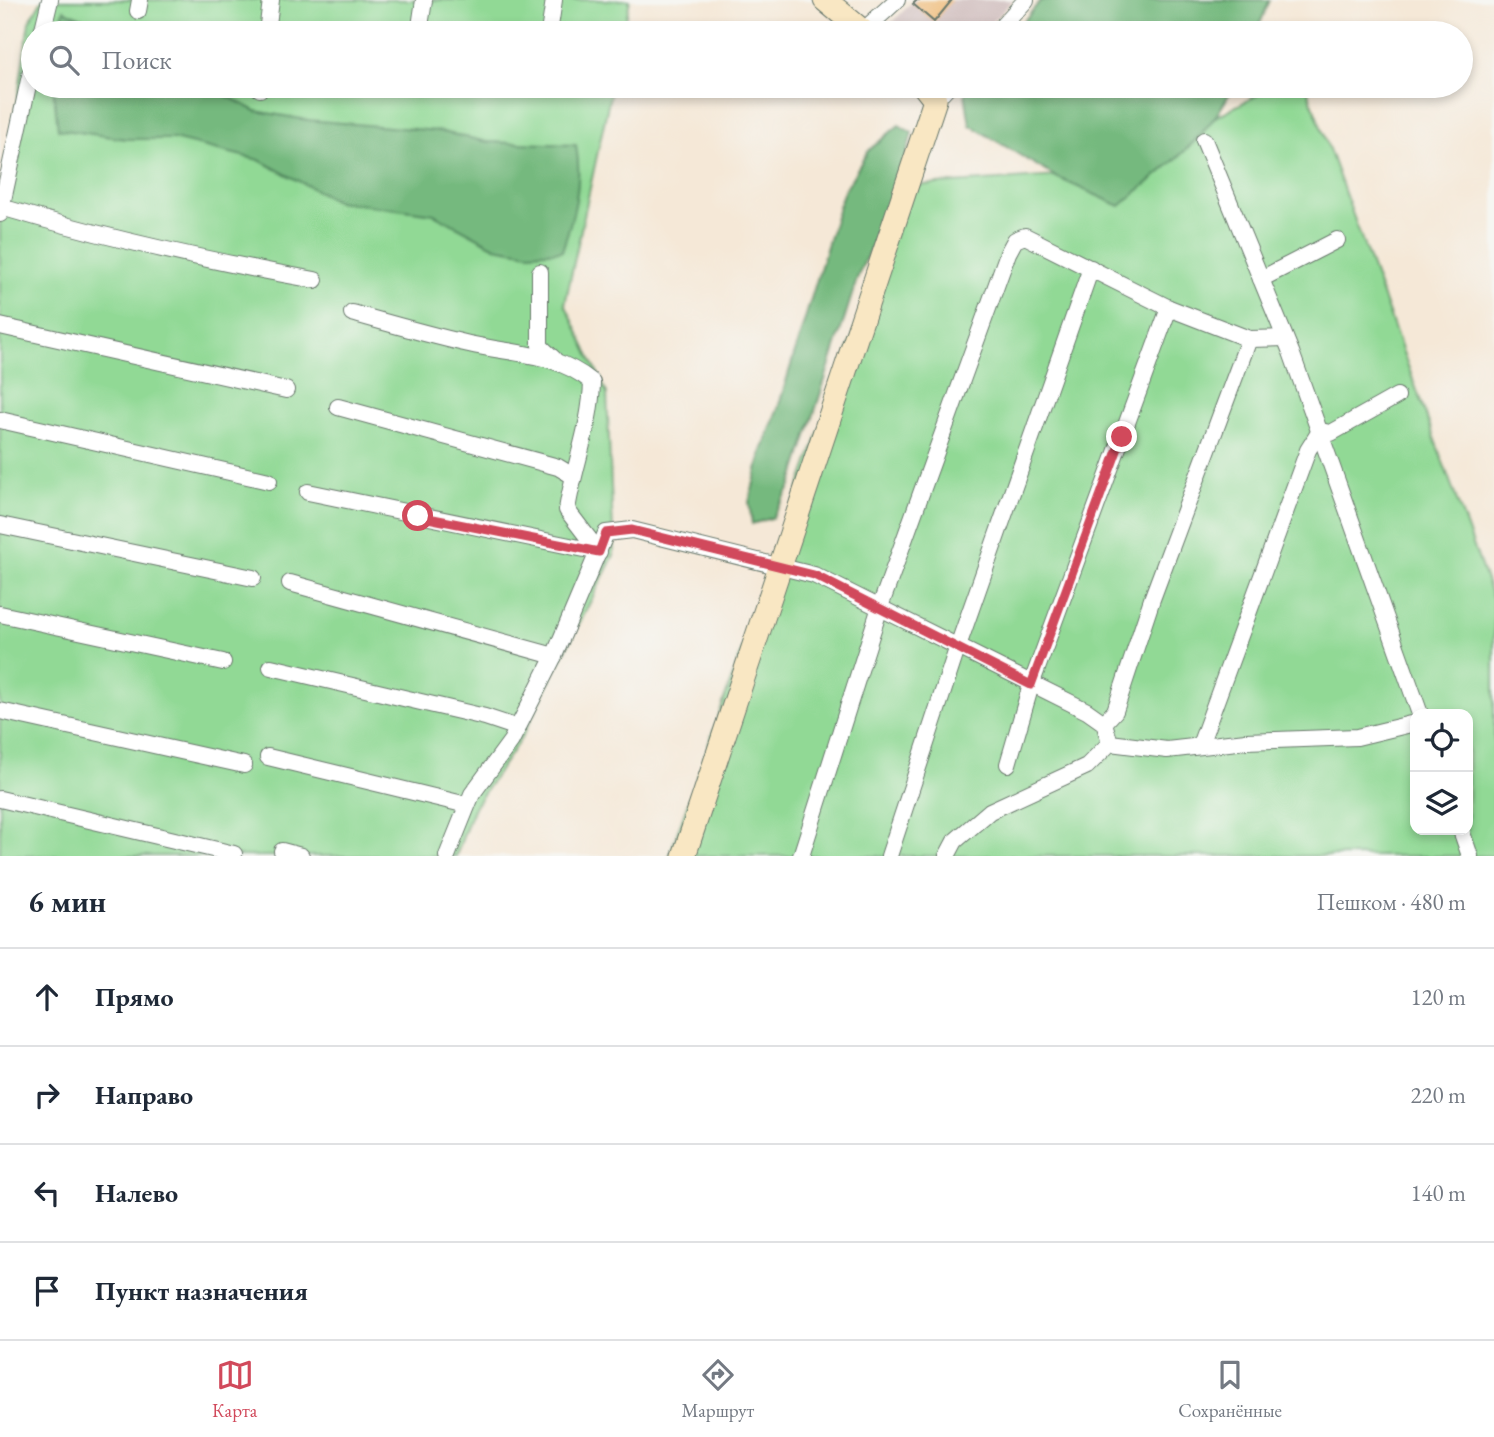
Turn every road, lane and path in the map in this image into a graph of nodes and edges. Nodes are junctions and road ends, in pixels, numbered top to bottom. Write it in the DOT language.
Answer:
graph roads {
  1 [pos="50,0"];
  2 [pos="271,0"];
  3 [pos="424,0"];
  4 [pos="554,0"];
  5 [pos="825,0"];
  6 [pos="897,0"];
  7 [pos="1026,0"];
  8 [pos="44,21"];
  9 [pos="268,21"];
  10 [pos="421,21"];
  11 [pos="551,21"];
  12 [pos="851,21"];
  13 [pos="875,21"];
  14 [pos="1007,21"];
  15 [pos="25,98"];
  16 [pos="933,98"];
  17 [pos="1204,140"];
  18 [pos="1,211"];
  19 [pos="1337,240"];
  20 [pos="1091,268"];
  21 [pos="540,272"];
  22 [pos="1261,279"];
  23 [pos="315,281"];
  24 [pos="1170,308"];
  25 [pos="352,313"];
  26 [pos="0,326"];
  27 [pos="1285,338"];
  28 [pos="1249,339"];
  29 [pos="554,359"];
  30 [pos="286,390"];
  31 [pos="1397,396"];
  32 [pos="338,408"];
  33 [pos="0,420"];
  34 [pos="1320,431"];
  35 [pos="573,476"];
  36 [pos="269,481"];
  37 [pos="309,492"];
  38 [pos="0,525"];
  39 [pos="599,552"];
  40 [pos="778,567"];
  41 [pos="253,578"];
  42 [pos="290,583"];
  43 [pos="880,607"];
  44 [pos="0,614"];
  45 [pos="958,646"];
  46 [pos="554,656"];
  47 [pos="223,662"];
  48 [pos="271,667"];
  49 [pos="1031,685"];
  50 [pos="1418,709"];
  51 [pos="0,711"];
  52 [pos="1104,723"];
  53 [pos="1410,724"];
  54 [pos="518,728"];
  55 [pos="1110,743"];
  56 [pos="1200,745"];
  57 [pos="268,757"];
  58 [pos="1009,764"];
  59 [pos="244,765"];
  60 [pos="0,799"];
  61 [pos="467,805"];
  62 [pos="1463,835"];
  63 [pos="282,851"];
  64 [pos="234,854"];
  65 [pos="301,856"];
  66 [pos="447,856"];
  67 [pos="684,856"];
  68 [pos="801,856"];
  69 [pos="889,856"];
  70 [pos="947,856"];
  71 [pos="1470,856"];
  1 -- 8 [label="street"];
  2 -- 9 [label="street"];
  3 -- 10 [label="street"];
  4 -- 11 [label="street"];
  5 -- 12 [label="street"];
  6 -- 13 [label="street"];
  7 -- 14 [label="street"];
  15 -- 18 [label="street"];
  16 -- 40 [label="street"];
  17 -- 22 [label="street"];
  18 -- 23 [label="street"];
  19 -- 22 [label="street"];
  20 -- 24 [label="street"];
  20 -- 43 [label="street"];
  20 -- 45 [label="street"];
  21 -- 29 [label="street"];
  22 -- 27 [label="street"];
  24 -- 28 [label="street"];
  24 -- 49 [label="street"];
  25 -- 29 [label="street"];
  26 -- 30 [label="street"];
  27 -- 28 [label="street"];
  27 -- 34 [label="street"];
  28 -- 52 [label="street"];
  29 -- 35 [label="street"];
  31 -- 34 [label="street"];
  32 -- 35 [label="street"];
  33 -- 36 [label="street"];
  34 -- 50 [label="street"];
  34 -- 56 [label="street"];
  35 -- 39 [label="street"];
  37 -- 39 [label="street"];
  38 -- 41 [label="street"];
  39 -- 40 [label="street"];
  39 -- 46 [label="street"];
  40 -- 43 [label="street"];
  40 -- 67 [label="street"];
  42 -- 46 [label="street"];
  43 -- 45 [label="street"];
  43 -- 68 [label="street"];
  44 -- 47 [label="street"];
  45 -- 49 [label="street"];
  45 -- 69 [label="street"];
  46 -- 54 [label="street"];
  48 -- 54 [label="street"];
  49 -- 52 [label="street"];
  49 -- 58 [label="street"];
  51 -- 59 [label="street"];
  52 -- 55 [label="street"];
  53 -- 56 [label="street"];
  54 -- 61 [label="street"];
  55 -- 56 [label="street"];
  55 -- 70 [label="street"];
  57 -- 61 [label="street"];
  60 -- 64 [label="street"];
  61 -- 66 [label="street"];
  62 -- 71 [label="street"];
  63 -- 65 [label="street"];
}
